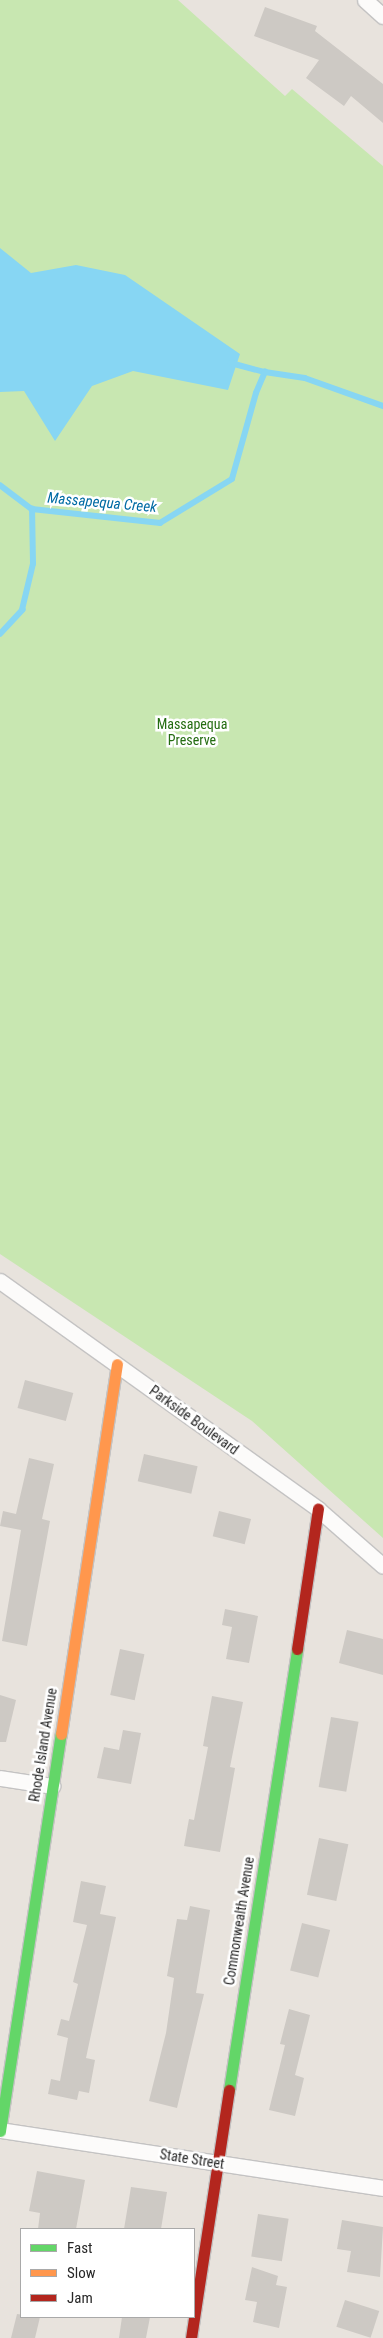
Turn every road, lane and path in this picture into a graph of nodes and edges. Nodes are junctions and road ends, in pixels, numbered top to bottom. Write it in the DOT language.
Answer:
graph roads {
  1 [pos="365,0"];
  2 [pos="383,16"];
  3 [pos="0,1281"];
  4 [pos="117,1364"];
  5 [pos="318,1509"];
  6 [pos="383,1566"];
  7 [pos="0,1778"];
  8 [pos="52,1786"];
  9 [pos="0,2131"];
  10 [pos="217,2163"];
  11 [pos="383,2188"];
  12 [pos="195,2311"];
  13 [pos="194,2318"];
  14 [pos="191,2338"];
  1 -- 2 [label="street"];
  3 -- 4 [label="street, Parkside Boulevard"];
  4 -- 5 [label="street, Parkside Boulevard"];
  4 -- 8 [label="street, Rhode Island Avenue"];
  5 -- 6 [label="street, Parkside Boulevard"];
  5 -- 10 [label="street, Commonwealth Avenue"];
  7 -- 8 [label="street"];
  8 -- 9 [label="street, Rhode Island Avenue"];
  9 -- 10 [label="street, State Street"];
  10 -- 11 [label="street, State Street"];
  10 -- 12 [label="street, Commonwealth Avenue"];
  13 -- 14 [label="street, Commonwealth Avenue"];
}
